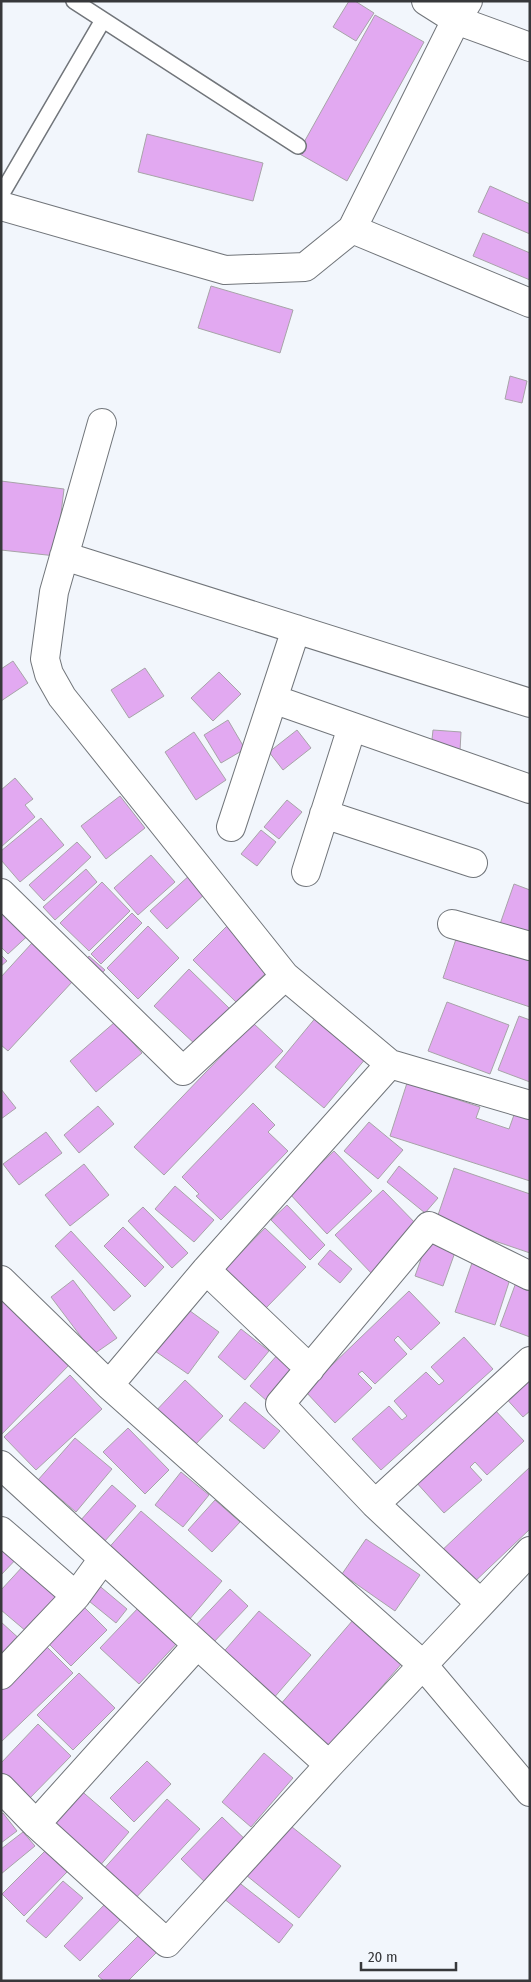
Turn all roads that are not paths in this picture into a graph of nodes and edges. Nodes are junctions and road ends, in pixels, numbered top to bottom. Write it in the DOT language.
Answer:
graph roads {
  1 [pos="74,1"];
  2 [pos="426,1"];
  3 [pos="462,11"];
  4 [pos="103,20"];
  5 [pos="530,47"];
  6 [pos="298,146"];
  7 [pos="1,195"];
  8 [pos="1,206"];
  9 [pos="352,229"];
  10 [pos="530,303"];
  11 [pos="102,423"];
  12 [pos="64,556"];
  13 [pos="296,629"];
  14 [pos="273,699"];
  15 [pos="530,703"];
  16 [pos="352,727"];
  17 [pos="530,789"];
  18 [pos="324,814"];
  19 [pos="231,827"];
  20 [pos="472,863"];
  21 [pos="306,872"];
  22 [pos="1,893"];
  23 [pos="452,924"];
  24 [pos="530,946"];
  25 [pos="285,976"];
  26 [pos="390,1064"];
  27 [pos="530,1105"];
  28 [pos="206,1270"];
  29 [pos="530,1276"];
  30 [pos="1,1280"];
  31 [pos="530,1360"];
  32 [pos="310,1369"];
  33 [pos="108,1385"];
  34 [pos="1,1466"];
  35 [pos="376,1504"];
  36 [pos="1,1531"];
  37 [pos="530,1551"];
  38 [pos="103,1559"];
  39 [pos="76,1596"];
  40 [pos="480,1603"];
  41 [pos="197,1645"];
  42 [pos="423,1665"];
  43 [pos="1,1675"];
  44 [pos="329,1765"];
  45 [pos="1,1788"];
  46 [pos="530,1792"];
  47 [pos="36,1824"];
  1 -- 4 [label="lane"];
  2 -- 3 [label="street"];
  3 -- 5 [label="street"];
  3 -- 9 [label="street"];
  4 -- 6 [label="lane"];
  4 -- 7 [label="lane"];
  8 -- 9 [label="street"];
  9 -- 10 [label="street"];
  11 -- 12 [label="street"];
  12 -- 13 [label="street"];
  12 -- 25 [label="street"];
  13 -- 14 [label="street"];
  13 -- 15 [label="street"];
  14 -- 16 [label="street"];
  14 -- 19 [label="street"];
  16 -- 17 [label="street"];
  16 -- 18 [label="street"];
  18 -- 20 [label="street"];
  18 -- 21 [label="street"];
  22 -- 25 [label="street"];
  23 -- 24 [label="street"];
  25 -- 26 [label="street"];
  26 -- 27 [label="street"];
  26 -- 28 [label="street"];
  28 -- 32 [label="street"];
  28 -- 33 [label="street"];
  29 -- 32 [label="street"];
  30 -- 33 [label="street"];
  31 -- 35 [label="street"];
  32 -- 35 [label="street"];
  33 -- 42 [label="street"];
  34 -- 38 [label="street"];
  35 -- 40 [label="street"];
  36 -- 39 [label="street"];
  37 -- 40 [label="street"];
  38 -- 39 [label="street"];
  38 -- 41 [label="street"];
  39 -- 43 [label="street"];
  40 -- 42 [label="street"];
  41 -- 44 [label="street"];
  41 -- 47 [label="street"];
  42 -- 44 [label="street"];
  42 -- 46 [label="street"];
  44 -- 47 [label="street"];
  45 -- 47 [label="street"];
}
